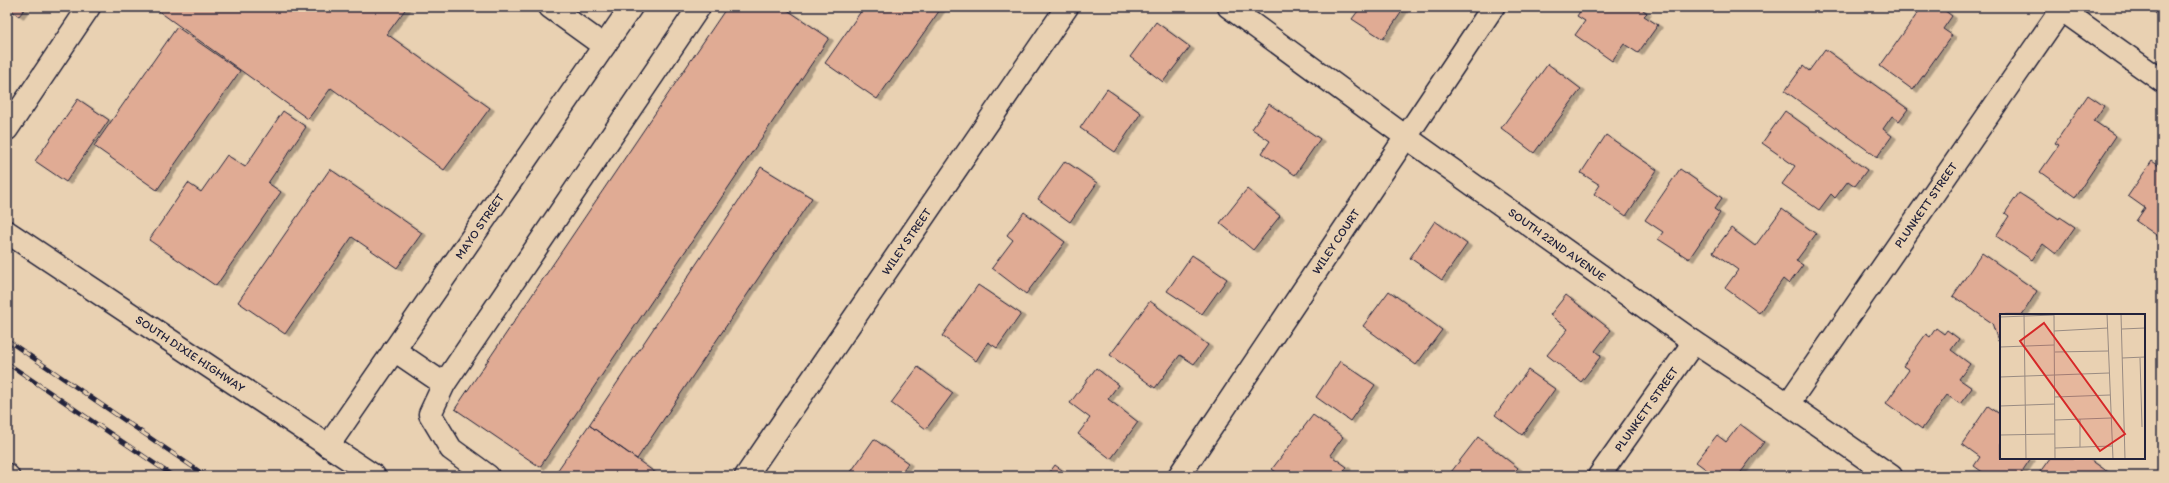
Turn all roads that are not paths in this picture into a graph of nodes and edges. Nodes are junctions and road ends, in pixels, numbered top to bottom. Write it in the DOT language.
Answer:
graph roads {
  1 [pos="89,7"];
  2 [pos="550,7"];
  3 [pos="631,7"];
  4 [pos="699,7"];
  5 [pos="1067,7"];
  6 [pos="1228,7"];
  7 [pos="1493,7"];
  8 [pos="2061,8"];
  9 [pos="604,46"];
  10 [pos="2162,81"];
  11 [pos="7,130"];
  12 [pos="1406,137"];
  13 [pos="7,232"];
  14 [pos="1694,342"];
  15 [pos="394,350"];
  16 [pos="444,384"];
  17 [pos="1788,404"];
  18 [pos="328,446"];
  19 [pos="374,476"];
  20 [pos="488,476"];
  21 [pos="746,476"];
  22 [pos="1179,476"];
  23 [pos="1599,476"];
  24 [pos="1891,476"];
  1 -- 11 [label="street"];
  2 -- 9 [label="street"];
  3 -- 9 [label="street, MAYO STREET"];
  4 -- 16 [label="street"];
  5 -- 21 [label="street, WILEY STREET"];
  6 -- 12 [label="street, SOUTH 22ND AVENUE"];
  7 -- 12 [label="street, WILEY COURT"];
  8 -- 10 [label="street"];
  8 -- 17 [label="street, PLUNKETT STREET"];
  9 -- 15 [label="street, MAYO STREET"];
  12 -- 14 [label="street, SOUTH 22ND AVENUE"];
  12 -- 22 [label="street, WILEY COURT"];
  13 -- 18 [label="street, SOUTH DIXIE HIGHWAY"];
  14 -- 17 [label="street, SOUTH 22ND AVENUE"];
  14 -- 23 [label="street, PLUNKETT STREET"];
  15 -- 16 [label="street"];
  15 -- 18 [label="street, MAYO STREET"];
  16 -- 20 [label="street"];
  17 -- 24 [label="street, SOUTH 22ND AVENUE"];
  18 -- 19 [label="street, SOUTH DIXIE HIGHWAY"];
}
